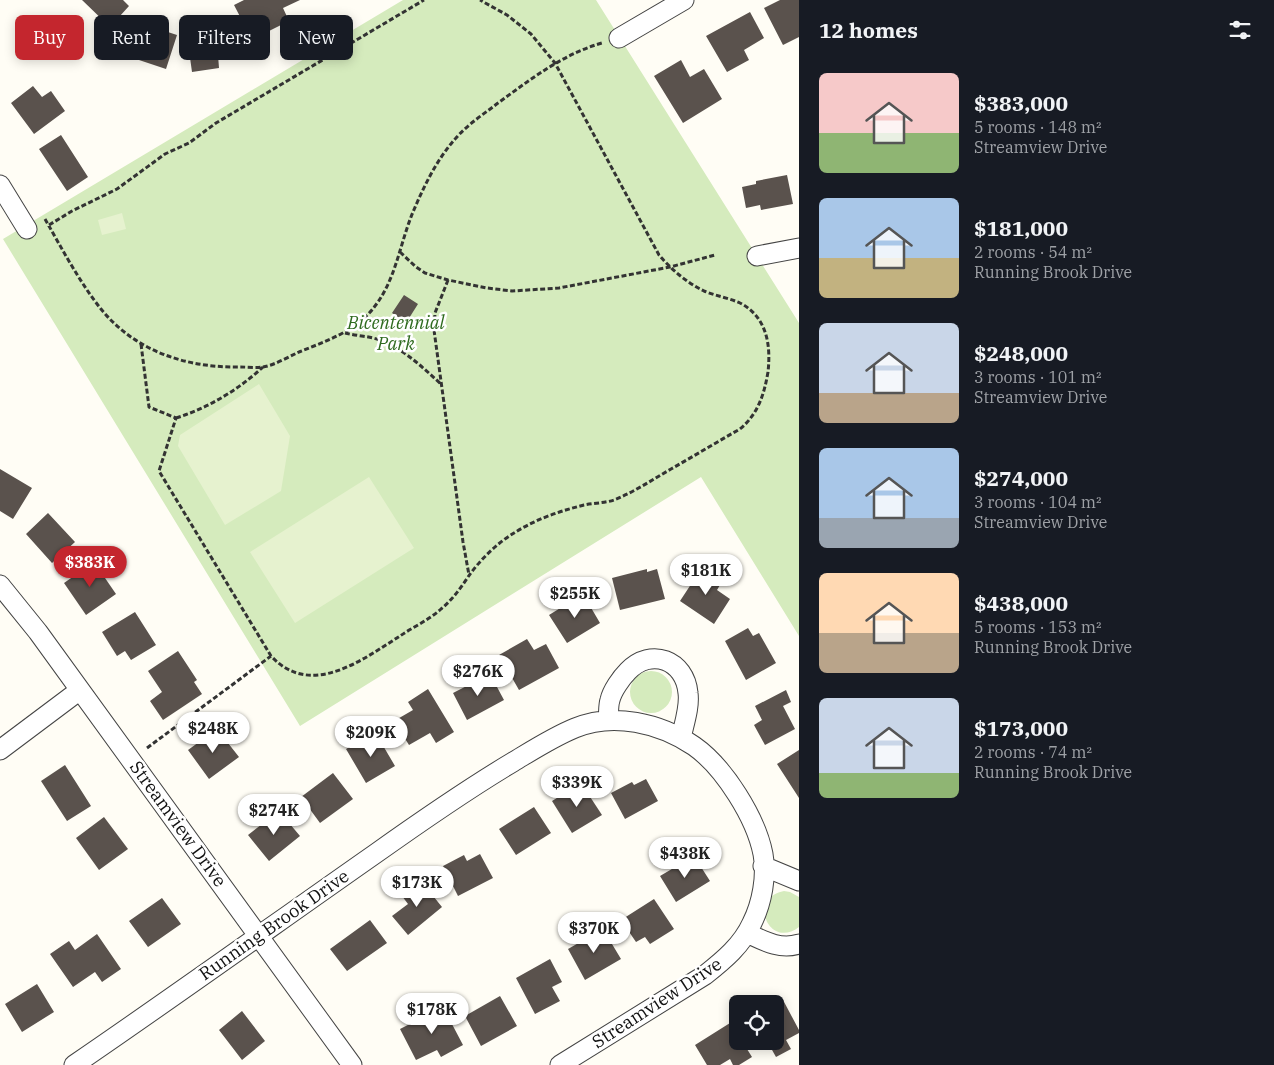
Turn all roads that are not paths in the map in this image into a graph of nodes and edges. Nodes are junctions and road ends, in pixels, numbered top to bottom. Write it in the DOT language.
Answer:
graph roads {
  1 [pos="684,0"];
  2 [pos="619,38"];
  3 [pos="0,185"];
  4 [pos="27,229"];
  5 [pos="799,248"];
  6 [pos="757,256"];
  7 [pos="0,585"];
  8 [pos="80,690"];
  9 [pos="608,720"];
  10 [pos="681,738"];
  11 [pos="0,750"];
  12 [pos="763,866"];
  13 [pos="799,882"];
  14 [pos="747,933"];
  15 [pos="258,936"];
  16 [pos="799,944"];
  17 [pos="74,1065"];
  18 [pos="352,1065"];
  19 [pos="560,1065"];
  1 -- 2 [label="street"];
  3 -- 4 [label="street"];
  5 -- 6 [label="street"];
  7 -- 8 [label="street, Streamview Drive"];
  8 -- 11 [label="street"];
  8 -- 15 [label="street, Streamview Drive"];
  9 -- 10 [label="street, Running Brook Drive"];
  9 -- 10 [label="street"];
  9 -- 15 [label="street, Running Brook Drive"];
  10 -- 12 [label="street, Running Brook Drive"];
  12 -- 13 [label="street"];
  12 -- 14 [label="street, Running Brook Drive"];
  14 -- 16 [label="street"];
  14 -- 19 [label="street, Streamview Drive"];
  15 -- 17 [label="street, Running Brook Drive"];
  15 -- 18 [label="street, Streamview Drive"];
}
